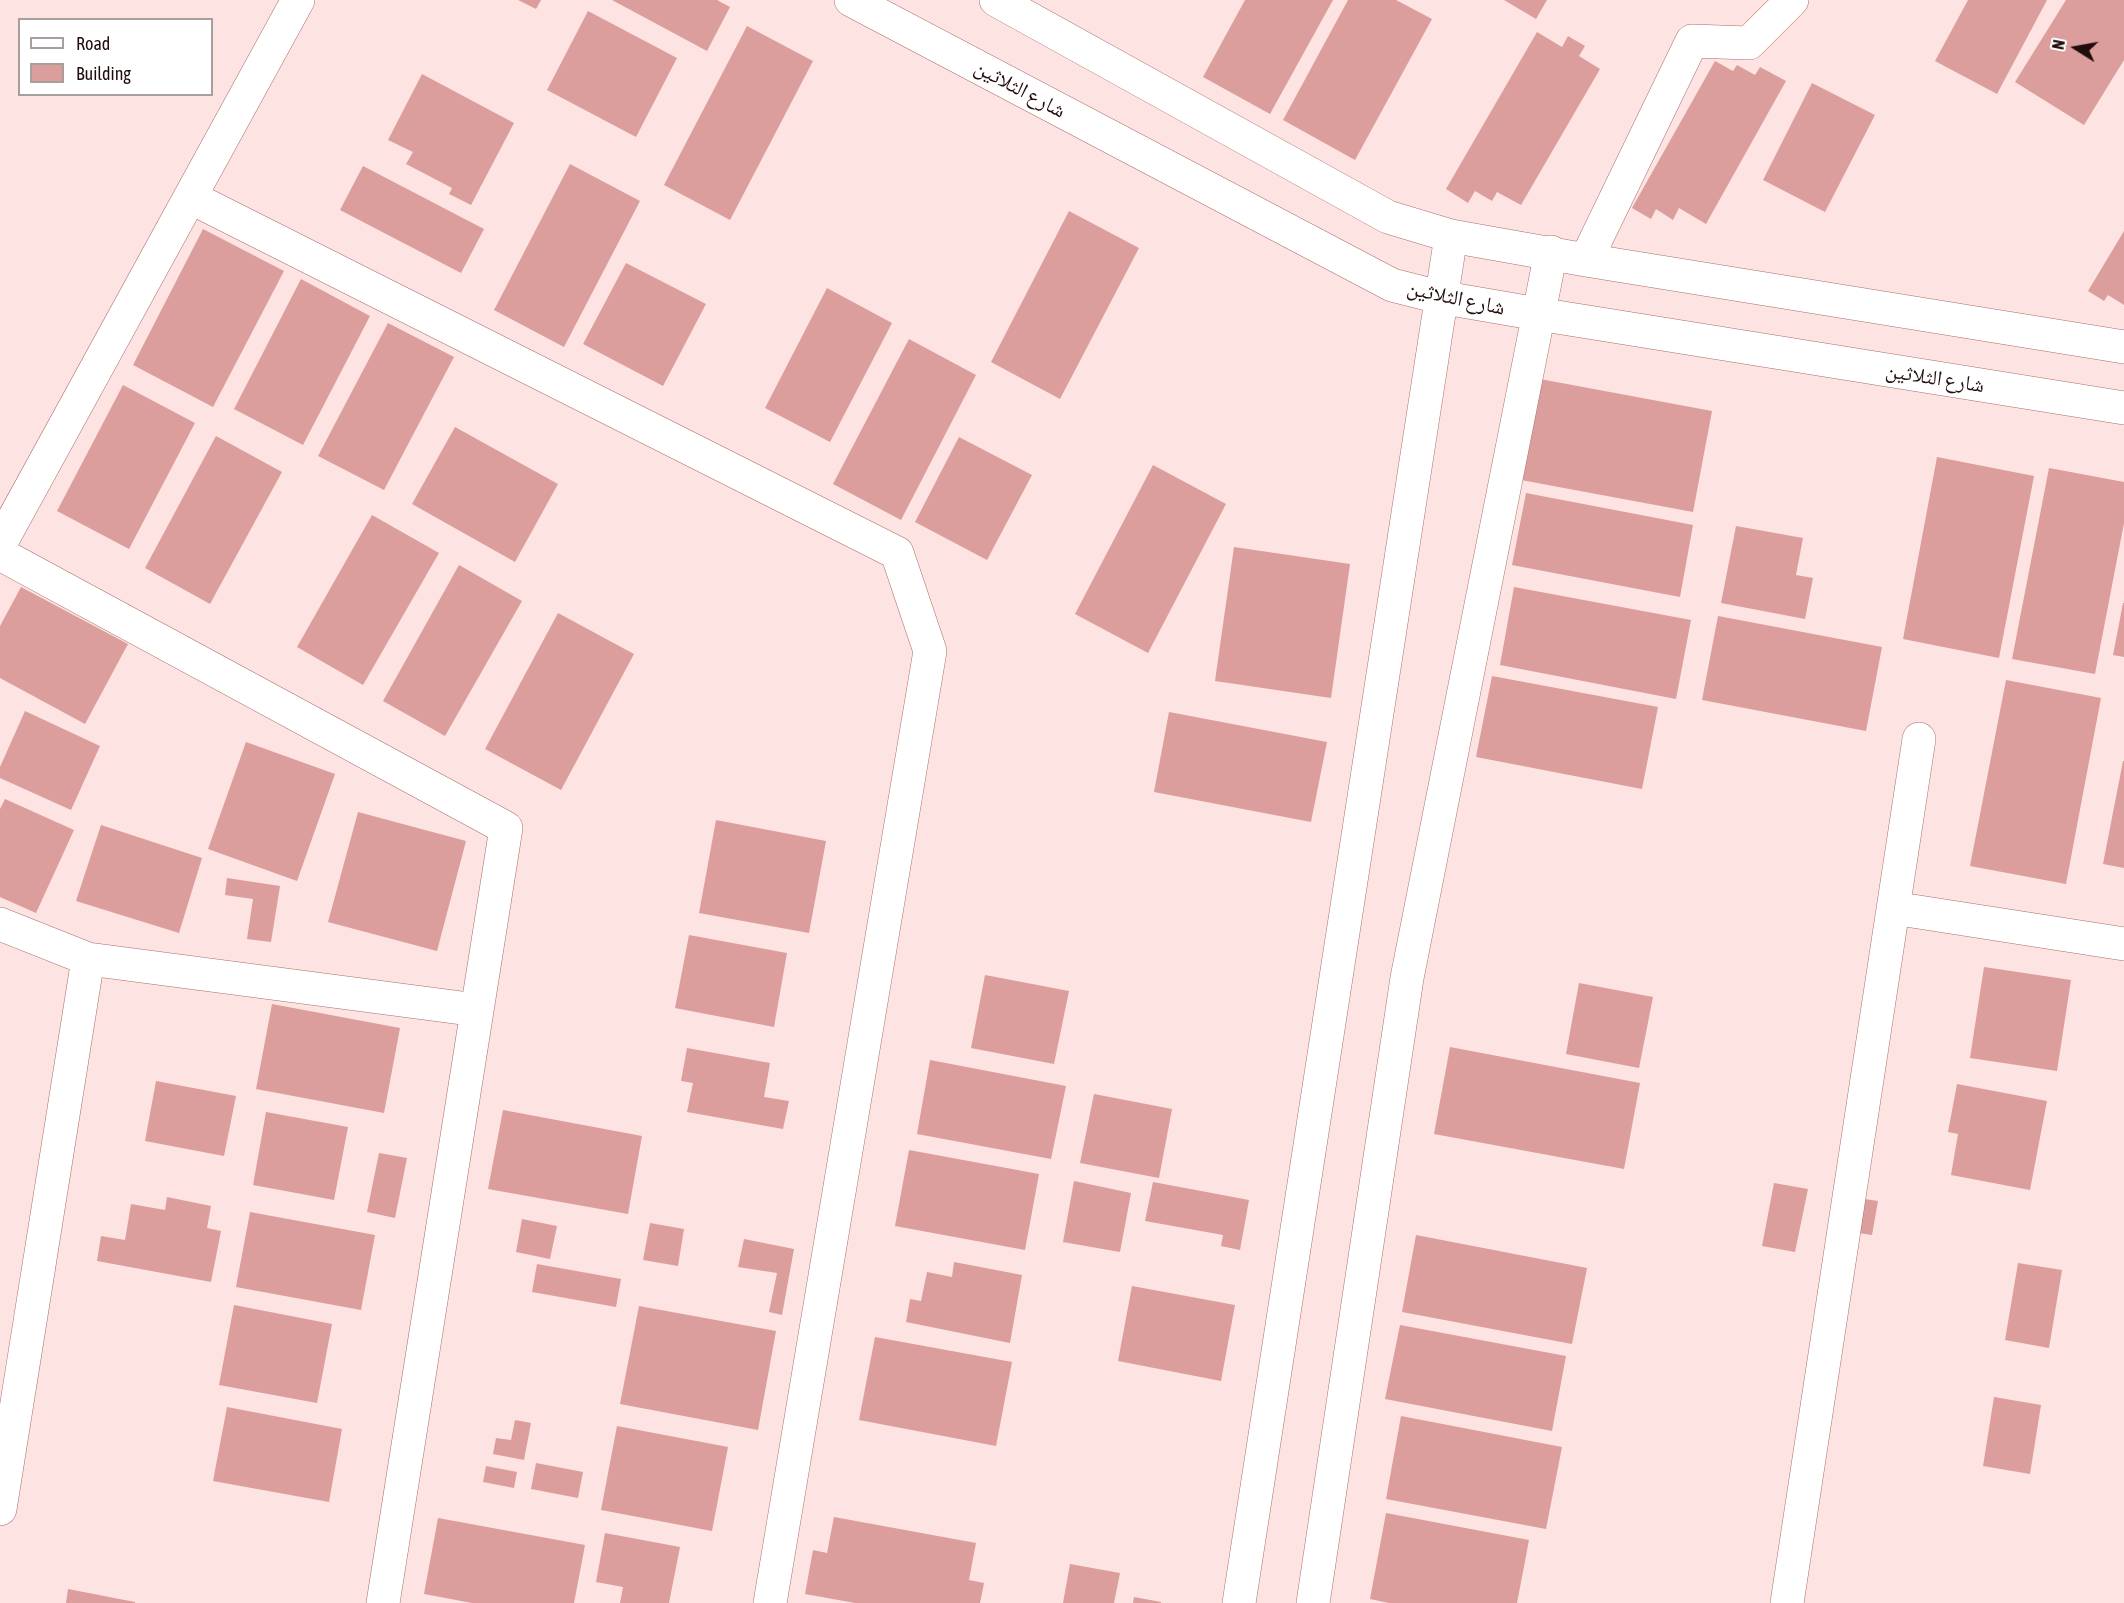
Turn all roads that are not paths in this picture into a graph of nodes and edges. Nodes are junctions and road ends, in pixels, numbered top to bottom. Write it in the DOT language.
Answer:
graph roads {
  1 [pos="298,0"];
  2 [pos="851,0"];
  3 [pos="996,0"];
  4 [pos="1792,0"];
  5 [pos="190,197"];
  6 [pos="1451,236"];
  7 [pos="1551,252"];
  8 [pos="1586,260"];
  9 [pos="1439,297"];
  10 [pos="1538,314"];
  11 [pos="2124,347"];
  12 [pos="2124,408"];
  13 [pos="0,544"];
  14 [pos="0,554"];
  15 [pos="1919,739"];
  16 [pos="1893,908"];
  17 [pos="0,924"];
  18 [pos="2124,944"];
  19 [pos="88,959"];
  20 [pos="477,1010"];
  21 [pos="0,1509"];
  22 [pos="383,1603"];
  23 [pos="770,1603"];
  24 [pos="1239,1603"];
  25 [pos="1313,1603"];
  26 [pos="1787,1603"];
  1 -- 5 [label="street"];
  2 -- 9 [label="street, شارع الثلاثين"];
  3 -- 6 [label="street"];
  4 -- 8 [label="street"];
  5 -- 13 [label="street"];
  5 -- 23 [label="street"];
  6 -- 7 [label="street"];
  6 -- 9 [label="street"];
  7 -- 8 [label="street"];
  7 -- 10 [label="street"];
  8 -- 11 [label="street"];
  9 -- 10 [label="street, شارع الثلاثين"];
  9 -- 24 [label="street"];
  10 -- 12 [label="street, شارع الثلاثين"];
  10 -- 25 [label="street"];
  14 -- 20 [label="street"];
  15 -- 16 [label="street"];
  16 -- 18 [label="street"];
  16 -- 26 [label="street"];
  17 -- 19 [label="street"];
  19 -- 20 [label="street"];
  19 -- 21 [label="street"];
  20 -- 22 [label="street"];
}
